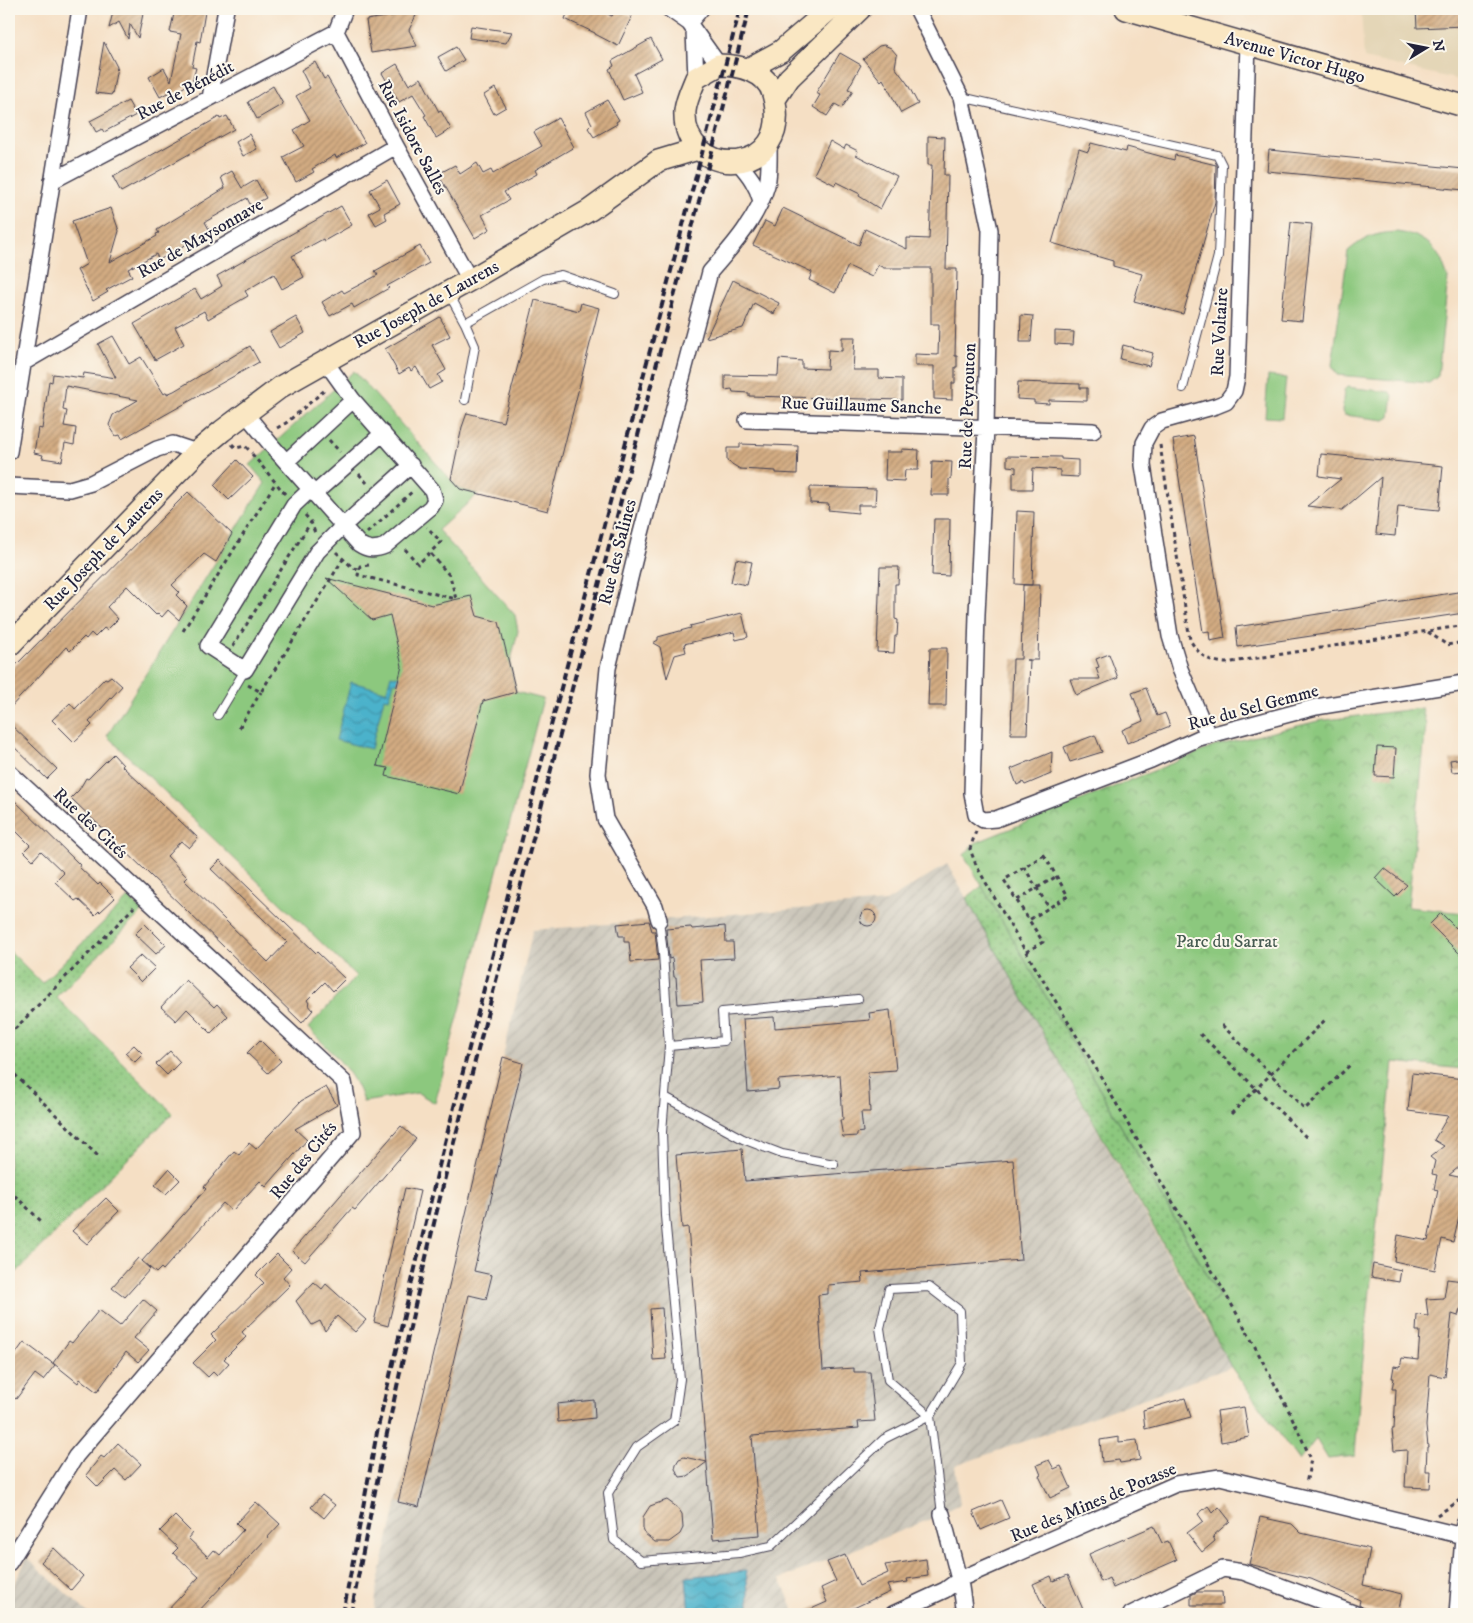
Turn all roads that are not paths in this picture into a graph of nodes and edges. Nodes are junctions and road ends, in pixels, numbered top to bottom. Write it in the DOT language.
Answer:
graph roads {
  1 [pos="80,9"];
  2 [pos="226,9"];
  3 [pos="344,9"];
  4 [pos="669,9"];
  5 [pos="701,9"];
  6 [pos="830,9"];
  7 [pos="860,9"];
  8 [pos="918,9"];
  9 [pos="1126,9"];
  10 [pos="692,26"];
  11 [pos="336,32"];
  12 [pos="1248,43"];
  13 [pos="719,66"];
  14 [pos="748,69"];
  15 [pos="696,78"];
  16 [pos="961,97"];
  17 [pos="210,98"];
  18 [pos="775,99"];
  19 [pos="1464,106"];
  20 [pos="685,122"];
  21 [pos="769,143"];
  22 [pos="396,146"];
  23 [pos="698,149"];
  24 [pos="658,161"];
  25 [pos="738,162"];
  26 [pos="52,181"];
  27 [pos="761,201"];
  28 [pos="470,280"];
  29 [pos="448,293"];
  30 [pos="615,294"];
  31 [pos="465,323"];
  32 [pos="325,361"];
  33 [pos="23,363"];
  34 [pos="1183,388"];
  35 [pos="353,400"];
  36 [pos="465,400"];
  37 [pos="245,414"];
  38 [pos="747,420"];
  39 [pos="986,428"];
  40 [pos="1093,431"];
  41 [pos="383,433"];
  42 [pos="9,452"];
  43 [pos="197,452"];
  44 [pos="287,461"];
  45 [pos="410,465"];
  46 [pos="9,486"];
  47 [pos="312,491"];
  48 [pos="343,526"];
  49 [pos="9,646"];
  50 [pos="245,670"];
  51 [pos="1464,683"];
  52 [pos="218,715"];
  53 [pos="1208,735"];
  54 [pos="9,772"];
  55 [pos="979,818"];
  56 [pos="659,920"];
  57 [pos="858,999"];
  58 [pos="669,1046"];
  59 [pos="665,1097"];
  60 [pos="834,1164"];
  61 [pos="930,1416"];
  62 [pos="942,1514"];
  63 [pos="1464,1530"];
  64 [pos="9,1563"];
  65 [pos="960,1579"];
  66 [pos="893,1614"];
  67 [pos="964,1614"];
  68 [pos="1131,1614"];
  69 [pos="1356,1614"];
  70 [pos="1457,1614"];
  1 -- 26 [label="street"];
  2 -- 17 [label="street"];
  3 -- 11 [label="street"];
  4 -- 10 [label="street"];
  5 -- 10 [label="street"];
  6 -- 14 [label="main road"];
  7 -- 18 [label="main road"];
  8 -- 16 [label="street, Rue de Peyrouton"];
  9 -- 12 [label="main road, Avenue Victor Hugo"];
  10 -- 13 [label="street"];
  10 -- 15 [label="street"];
  11 -- 17 [label="street, Rue de Bénédit"];
  11 -- 22 [label="street, Rue Isidore Salles"];
  12 -- 19 [label="main road, Avenue Victor Hugo"];
  12 -- 53 [label="street, Rue Voltaire"];
  13 -- 14 [label="main road"];
  13 -- 15 [label="main road"];
  14 -- 18 [label="main road"];
  15 -- 20 [label="main road"];
  16 -- 34 [label="lane"];
  16 -- 39 [label="street, Rue de Peyrouton"];
  17 -- 26 [label="street, Rue de Bénédit"];
  18 -- 21 [label="main road"];
  20 -- 23 [label="main road"];
  20 -- 24 [label="main road, Rue Joseph de Laurens"];
  21 -- 25 [label="main road"];
  21 -- 27 [label="street, Rue des Salines"];
  22 -- 28 [label="street, Rue Isidore Salles"];
  22 -- 33 [label="street, Rue de Maysonnave"];
  23 -- 24 [label="main road, Rue Joseph de Laurens"];
  23 -- 25 [label="main road"];
  24 -- 28 [label="main road, Rue Joseph de Laurens"];
  25 -- 27 [label="street"];
  26 -- 33 [label="street"];
  27 -- 56 [label="street, Rue des Salines"];
  28 -- 29 [label="main road, Rue Joseph de Laurens"];
  29 -- 31 [label="lane"];
  29 -- 32 [label="main road, Rue Joseph de Laurens"];
  30 -- 31 [label="lane"];
  31 -- 36 [label="lane"];
  32 -- 35 [label="street"];
  32 -- 37 [label="main road, Rue Joseph de Laurens"];
  33 -- 42 [label="street"];
  35 -- 41 [label="street"];
  35 -- 44 [label="street"];
  37 -- 43 [label="main road, Rue Joseph de Laurens"];
  37 -- 44 [label="street"];
  38 -- 39 [label="street, Rue Guillaume Sanche"];
  39 -- 40 [label="street, Rue Guillaume Sanche"];
  39 -- 55 [label="street, Rue de Peyrouton"];
  41 -- 45 [label="street"];
  41 -- 47 [label="street"];
  43 -- 46 [label="street"];
  43 -- 49 [label="main road, Rue Joseph de Laurens"];
  44 -- 47 [label="street"];
  45 -- 48 [label="street"];
  45 -- 48 [label="street"];
  47 -- 48 [label="street"];
  47 -- 50 [label="street"];
  48 -- 50 [label="street"];
  50 -- 52 [label="lane"];
  51 -- 53 [label="street, Rue du Sel Gemme"];
  53 -- 55 [label="street, Rue du Sel Gemme"];
  54 -- 64 [label="street, Rue des Cités"];
  56 -- 58 [label="lane"];
  57 -- 58 [label="lane"];
  58 -- 59 [label="lane"];
  59 -- 60 [label="lane"];
  59 -- 61 [label="lane"];
  61 -- 61 [label="lane"];
  61 -- 62 [label="lane"];
  62 -- 65 [label="street"];
  63 -- 65 [label="street, Rue des Mines de Potasse"];
  63 -- 70 [label="street"];
  65 -- 66 [label="street, Rue des Mines de Potasse"];
  65 -- 67 [label="street"];
  68 -- 69 [label="street"];
}
